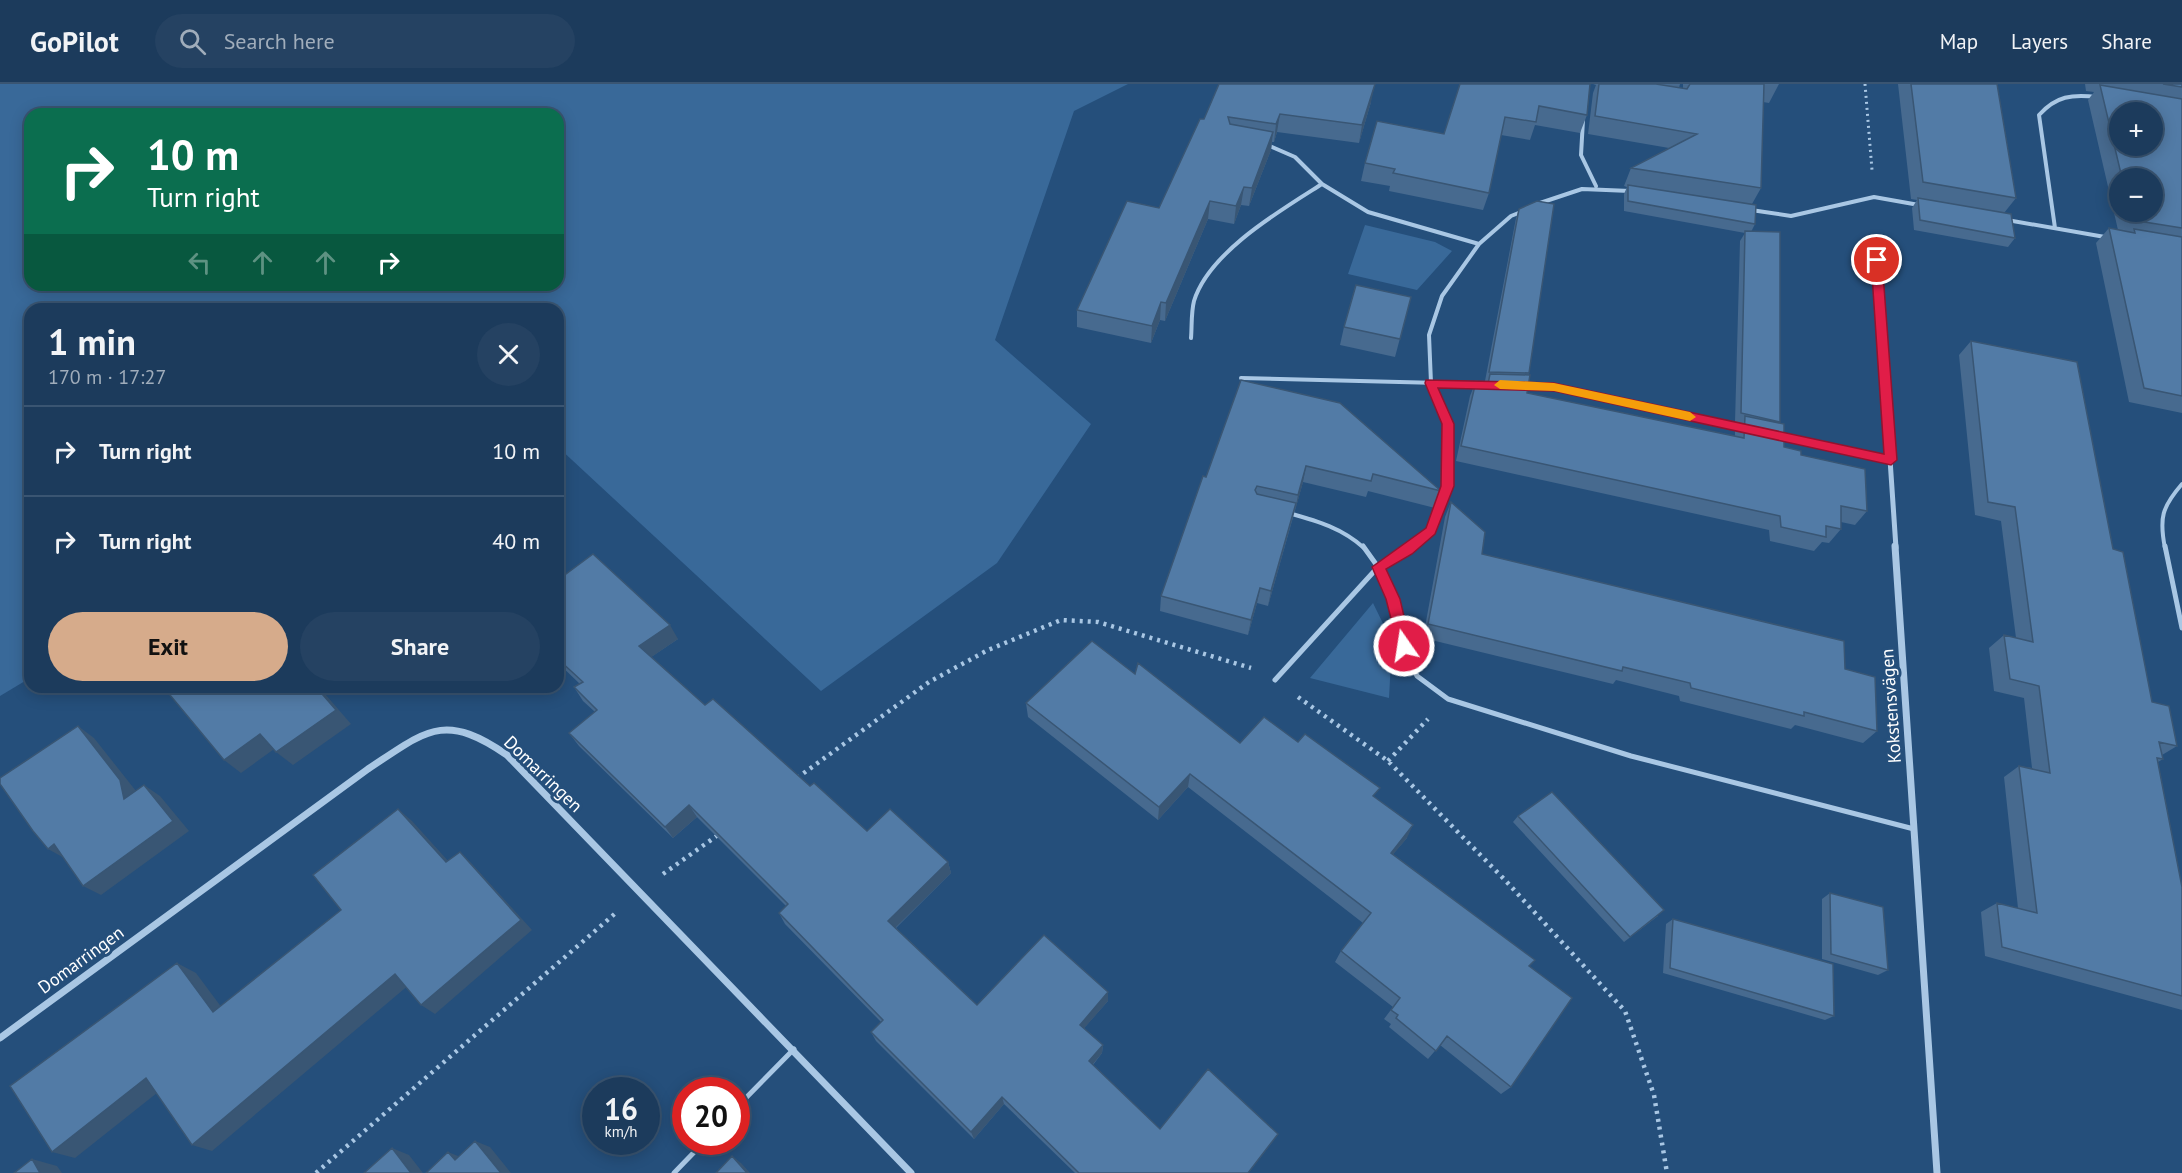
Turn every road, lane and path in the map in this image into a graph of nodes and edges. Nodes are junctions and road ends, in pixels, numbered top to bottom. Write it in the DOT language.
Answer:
graph roads {
  1 [pos="1865,84"];
  2 [pos="2106,99"];
  3 [pos="1584,116"];
  4 [pos="1261,144"];
  5 [pos="1322,184"];
  6 [pos="1596,186"];
  7 [pos="1642,193"];
  8 [pos="1874,197"];
  9 [pos="1931,207"];
  10 [pos="1745,209"];
  11 [pos="1999,219"];
  12 [pos="2055,228"];
  13 [pos="1875,237"];
  14 [pos="2113,238"];
  15 [pos="1479,244"];
  16 [pos="1191,338"];
  17 [pos="1241,378"];
  18 [pos="1431,383"];
  19 [pos="1489,384"];
  20 [pos="1521,386"];
  21 [pos="1747,429"];
  22 [pos="1769,434"];
  23 [pos="1891,460"];
  24 [pos="2182,484"];
  25 [pos="1285,512"];
  26 [pos="1378,567"];
  27 [pos="2182,628"];
  28 [pos="1275,680"];
  29 [pos="1448,699"];
  30 [pos="1388,761"];
  31 [pos="794,780"];
  32 [pos="726,829"];
  33 [pos="1914,829"];
  34 [pos="639,892"];
  35 [pos="0,1038"];
  36 [pos="794,1049"];
  37 [pos="750,1094"];
  38 [pos="691,1155"];
  39 [pos="316,1173"];
  40 [pos="674,1173"];
  41 [pos="911,1173"];
  42 [pos="1667,1173"];
  43 [pos="1937,1173"];
  1 -- 8 [label="path"];
  2 -- 12 [label="lane"];
  3 -- 6 [label="lane"];
  4 -- 5 [label="lane"];
  5 -- 15 [label="lane"];
  5 -- 16 [label="lane"];
  6 -- 7 [label="lane"];
  6 -- 15 [label="lane"];
  8 -- 9 [label="lane"];
  8 -- 10 [label="lane"];
  11 -- 12 [label="lane"];
  12 -- 14 [label="lane"];
  13 -- 23 [label="street, Kokstensvägen"];
  15 -- 18 [label="lane"];
  17 -- 18 [label="lane"];
  18 -- 19 [label="lane"];
  18 -- 26 [label="lane"];
  20 -- 21 [label="lane"];
  22 -- 23 [label="lane"];
  23 -- 33 [label="street, Kokstensvägen"];
  24 -- 27 [label="lane"];
  25 -- 26 [label="lane"];
  26 -- 28 [label="lane"];
  26 -- 29 [label="lane"];
  28 -- 30 [label="path"];
  28 -- 31 [label="path"];
  29 -- 30 [label="path"];
  29 -- 33 [label="lane"];
  30 -- 42 [label="path"];
  32 -- 34 [label="path"];
  33 -- 43 [label="street, Kokstensvägen"];
  34 -- 35 [label="street, Domarringen"];
  34 -- 36 [label="street, Domarringen"];
  34 -- 39 [label="path"];
  36 -- 37 [label="lane"];
  36 -- 41 [label="street, Domarringen"];
  38 -- 40 [label="lane"];
}
